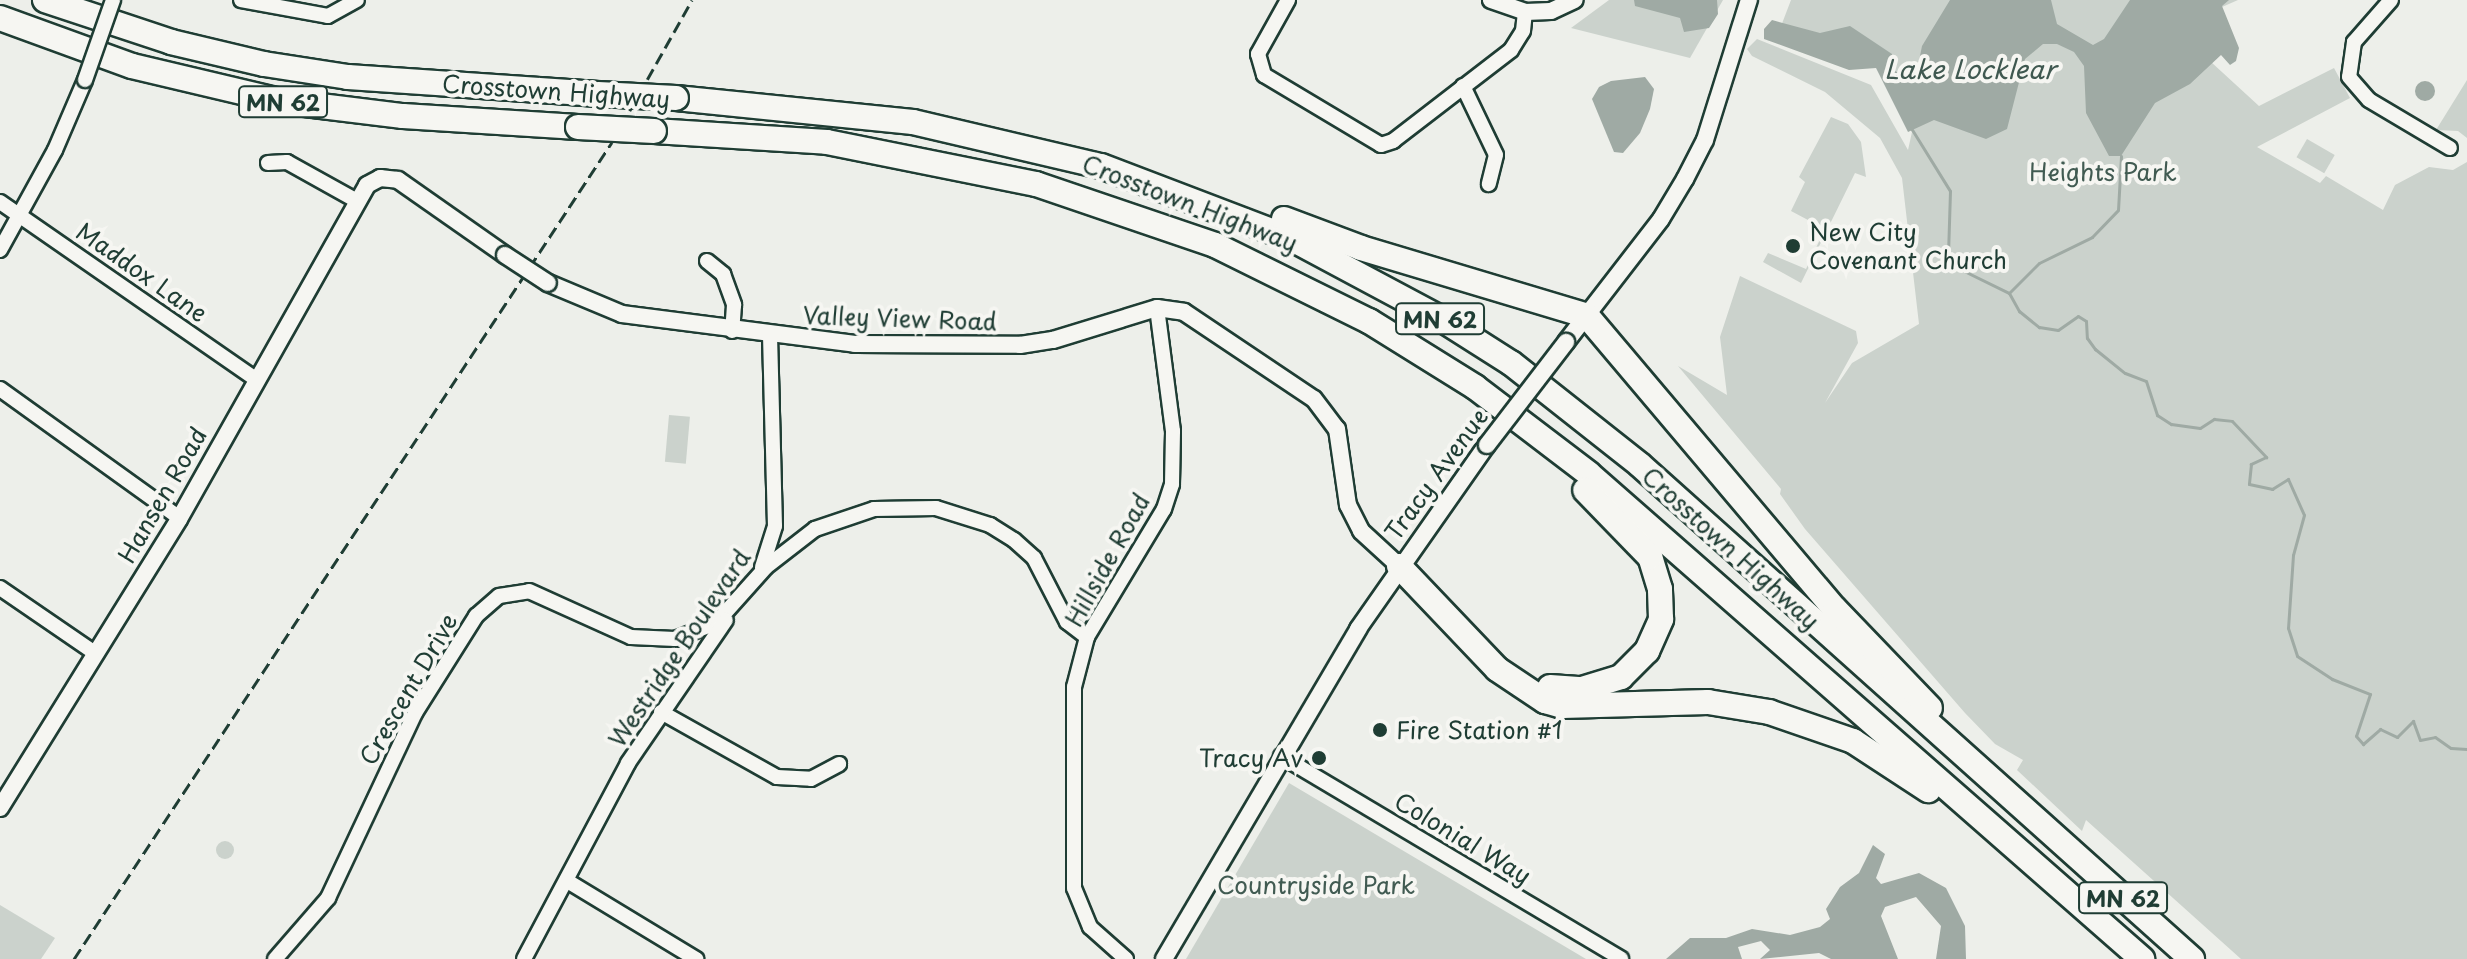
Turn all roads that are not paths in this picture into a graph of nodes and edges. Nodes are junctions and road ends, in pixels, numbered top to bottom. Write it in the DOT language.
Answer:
graph roads {
  1 [pos="45,0"];
  2 [pos="113,0"];
  3 [pos="241,0"];
  4 [pos="357,0"];
  5 [pos="1288,0"];
  6 [pos="1491,0"];
  7 [pos="1575,0"];
  8 [pos="1741,0"];
  9 [pos="1749,0"];
  10 [pos="2391,0"];
  11 [pos="1525,12"];
  12 [pos="0,18"];
  13 [pos="1740,20"];
  14 [pos="1463,86"];
  15 [pos="2450,148"];
  16 [pos="268,163"];
  17 [pos="1101,166"];
  18 [pos="1489,184"];
  19 [pos="357,201"];
  20 [pos="0,202"];
  21 [pos="21,213"];
  22 [pos="0,250"];
  23 [pos="707,261"];
  24 [pos="1157,308"];
  25 [pos="1587,316"];
  26 [pos="732,331"];
  27 [pos="770,337"];
  28 [pos="1418,350"];
  29 [pos="257,380"];
  30 [pos="0,389"];
  31 [pos="178,517"];
  32 [pos="1399,566"];
  33 [pos="0,588"];
  34 [pos="746,591"];
  35 [pos="1087,637"];
  36 [pos="95,653"];
  37 [pos="661,712"];
  38 [pos="1281,756"];
  39 [pos="839,764"];
  40 [pos="6,786"];
  41 [pos="0,808"];
  42 [pos="2053,837"];
  43 [pos="569,882"];
  44 [pos="2101,924"];
  45 [pos="275,959"];
  46 [pos="524,959"];
  47 [pos="696,959"];
  48 [pos="1126,959"];
  49 [pos="1164,959"];
  50 [pos="1621,959"];
  51 [pos="2142,959"];
  52 [pos="2192,959"];
  1 -- 17 [label="highway, Crosstown Highway / MN 62, bridge"];
  2 -- 21 [label="street, bridge"];
  3 -- 4 [label="street"];
  5 -- 14 [label="street"];
  6 -- 11 [label="street"];
  7 -- 11 [label="street"];
  8 -- 13 [label="street, Tracy Avenue"];
  9 -- 13 [label="street, Tracy Avenue"];
  10 -- 15 [label="street"];
  11 -- 14 [label="street"];
  12 -- 28 [label="highway, Crosstown Highway / MN 62, bridge"];
  13 -- 25 [label="street, Tracy Avenue"];
  14 -- 18 [label="street"];
  16 -- 19 [label="street"];
  17 -- 25 [label="highway"];
  17 -- 42 [label="highway, Crosstown Highway / MN 62"];
  19 -- 26 [label="street, Valley View Road, bridge"];
  19 -- 29 [label="street, Hansen Road"];
  20 -- 21 [label="street, Maddox Lane"];
  21 -- 22 [label="street"];
  21 -- 29 [label="street, Maddox Lane"];
  23 -- 26 [label="street"];
  24 -- 27 [label="street, Valley View Road"];
  24 -- 32 [label="street"];
  24 -- 35 [label="street, Hillside Road"];
  25 -- 32 [label="street, Tracy Avenue, bridge"];
  25 -- 42 [label="highway"];
  26 -- 27 [label="street, Valley View Road"];
  27 -- 34 [label="street, Westridge Boulevard"];
  28 -- 32 [label="highway"];
  28 -- 44 [label="highway, Crosstown Highway / MN 62"];
  29 -- 31 [label="street, Hansen Road"];
  30 -- 31 [label="street"];
  31 -- 36 [label="street, Hansen Road"];
  32 -- 38 [label="street, Tracy Avenue"];
  32 -- 44 [label="highway"];
  33 -- 36 [label="street"];
  34 -- 35 [label="street, Crescent Drive"];
  34 -- 37 [label="street, Westridge Boulevard"];
  34 -- 45 [label="street, Crescent Drive"];
  35 -- 48 [label="street, Hillside Road"];
  36 -- 40 [label="street, Hansen Road"];
  37 -- 39 [label="street"];
  37 -- 43 [label="street, Westridge Boulevard"];
  38 -- 49 [label="street, Tracy Avenue"];
  38 -- 50 [label="street, Colonial Way"];
  40 -- 41 [label="street, Hansen Road"];
  42 -- 52 [label="highway, Crosstown Highway / MN 62"];
  43 -- 46 [label="street, Westridge Boulevard"];
  43 -- 47 [label="street"];
  44 -- 51 [label="highway, Crosstown Highway / MN 62"];
}
